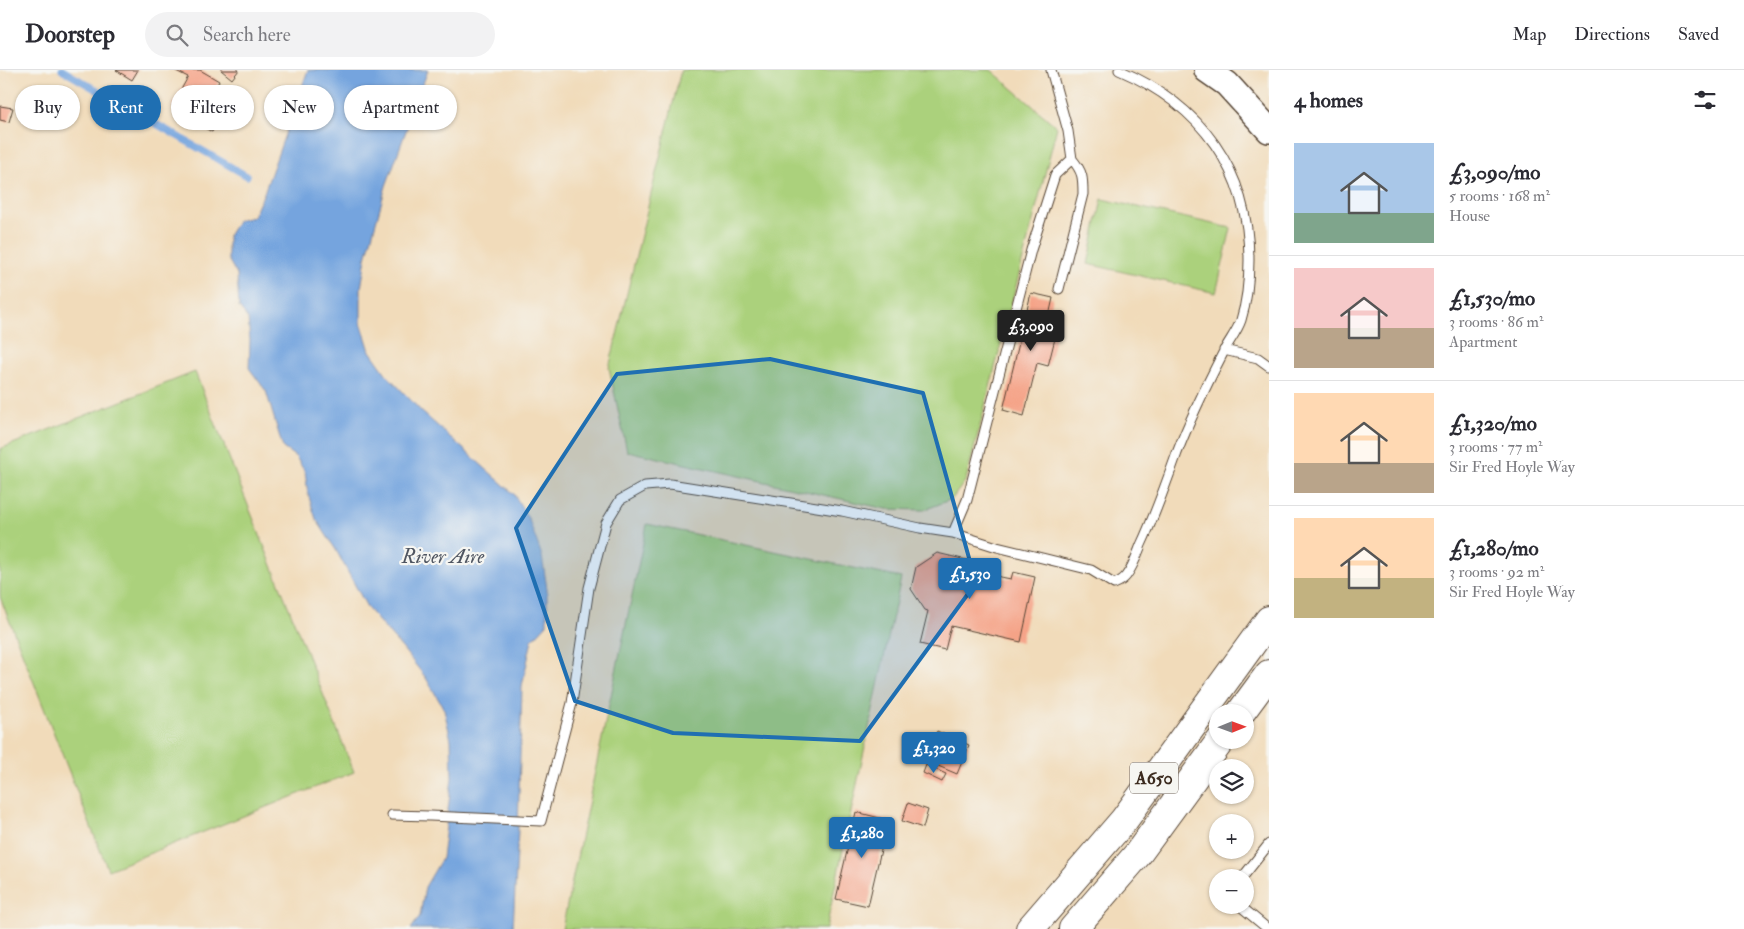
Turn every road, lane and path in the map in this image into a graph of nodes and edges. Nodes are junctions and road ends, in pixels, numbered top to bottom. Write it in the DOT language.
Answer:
graph roads {
  1 [pos="1051,70"];
  2 [pos="1119,70"];
  3 [pos="1207,70"];
  4 [pos="1269,130"];
  5 [pos="1072,159"];
  6 [pos="1059,289"];
  7 [pos="1224,350"];
  8 [pos="1269,366"];
  9 [pos="953,533"];
  10 [pos="1269,620"];
  11 [pos="1269,674"];
  12 [pos="1247,704"];
  13 [pos="1214,749"];
  14 [pos="392,815"];
  15 [pos="1269,844"];
  16 [pos="1249,869"];
  17 [pos="1250,914"];
  18 [pos="1030,929"];
  19 [pos="1073,929"];
  20 [pos="1268,929"];
  1 -- 5 [label="lane"];
  2 -- 7 [label="lane"];
  3 -- 4 [label="street"];
  5 -- 6 [label="lane"];
  5 -- 9 [label="lane"];
  7 -- 8 [label="lane"];
  7 -- 9 [label="lane"];
  9 -- 14 [label="lane"];
  10 -- 18 [label="highway, A650"];
  11 -- 12 [label="highway"];
  13 -- 19 [label="highway, A650"];
  15 -- 16 [label="lane"];
  17 -- 20 [label="lane"];
}
